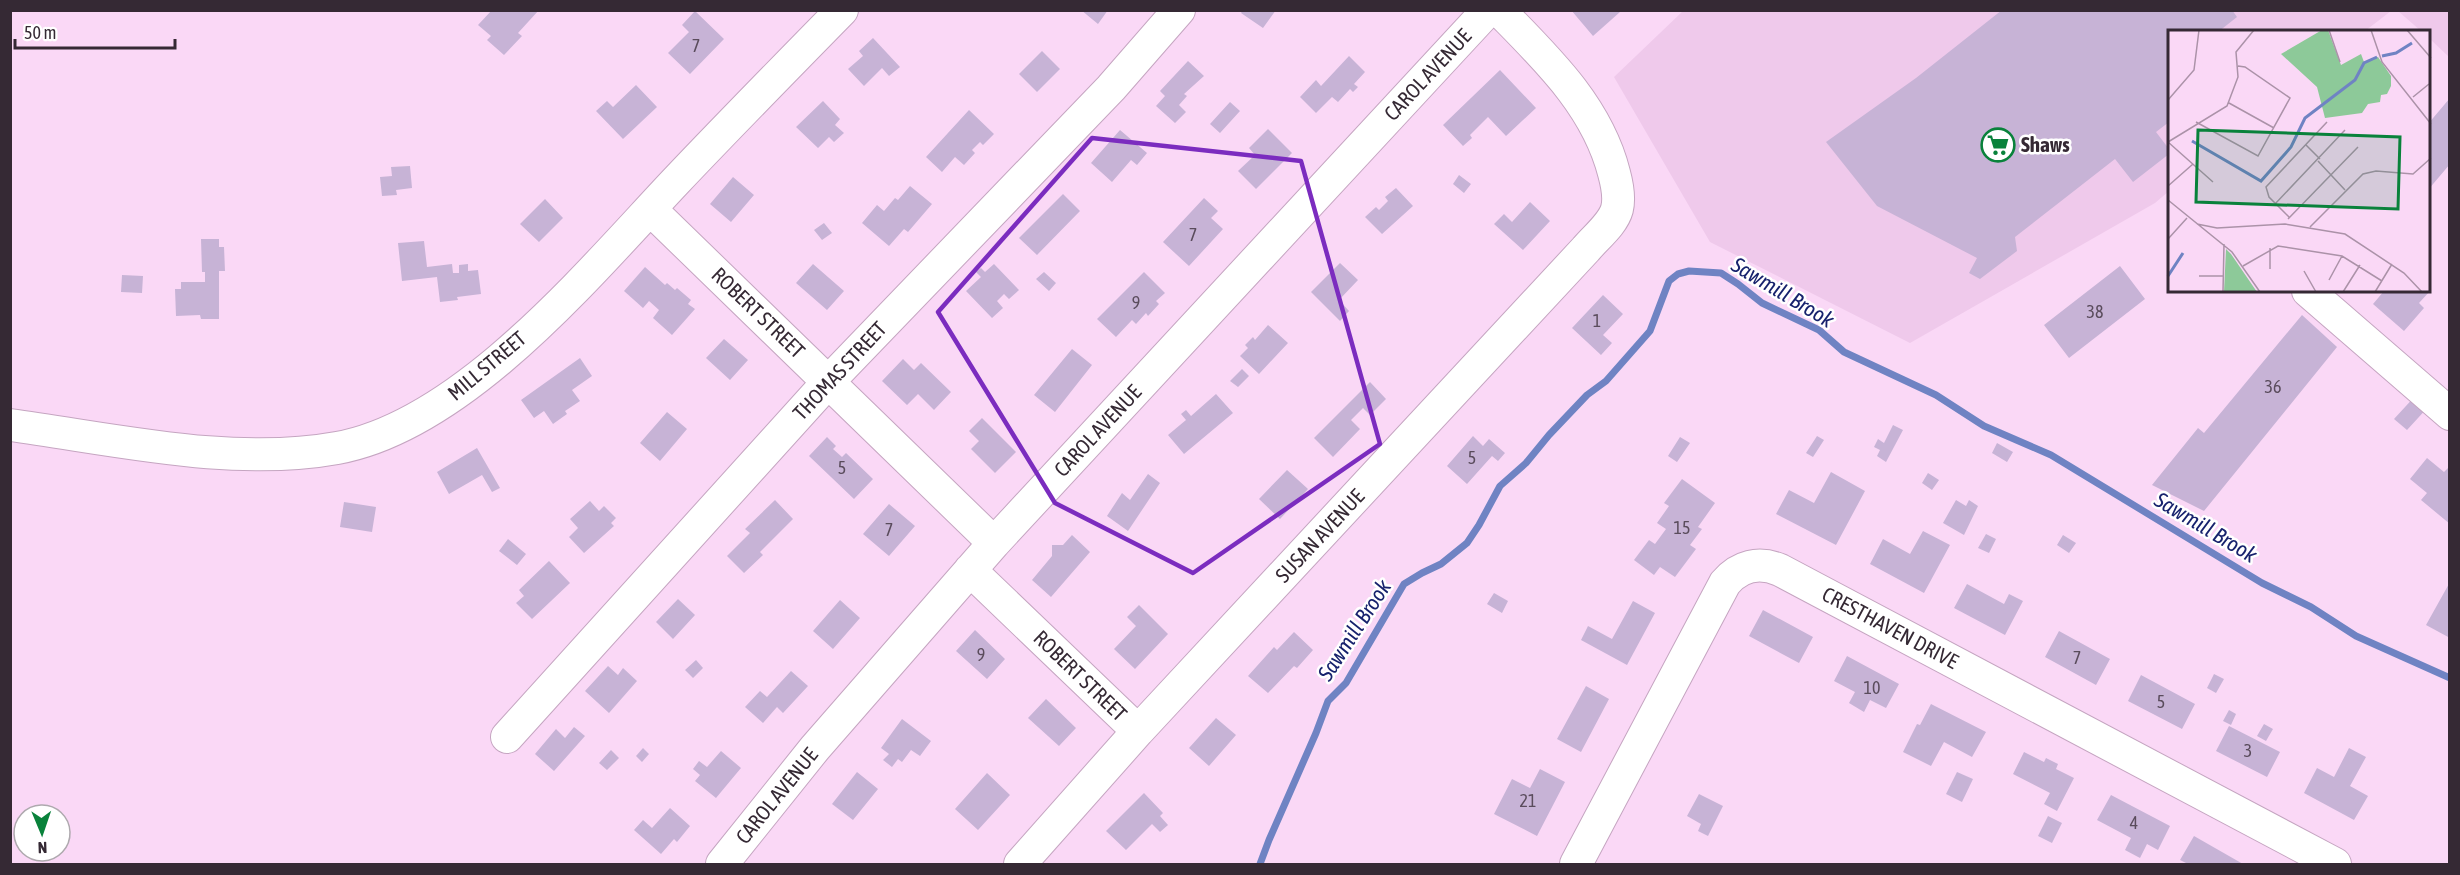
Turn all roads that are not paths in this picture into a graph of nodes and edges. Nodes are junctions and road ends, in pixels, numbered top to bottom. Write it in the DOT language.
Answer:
graph roads {
  1 [pos="842,10"];
  2 [pos="1179,10"];
  3 [pos="1488,10"];
  4 [pos="1499,10"];
  5 [pos="650,208"];
  6 [pos="2309,292"];
  7 [pos="829,381"];
  8 [pos="2450,414"];
  9 [pos="10,425"];
  10 [pos="994,543"];
  11 [pos="970,570"];
  12 [pos="1138,731"];
  13 [pos="507,737"];
  14 [pos="722,864"];
  15 [pos="1020,864"];
  16 [pos="1576,864"];
  17 [pos="2336,864"];
  1 -- 5 [label="street, MILL STREET"];
  2 -- 7 [label="street, THOMAS STREET"];
  3 -- 10 [label="street, CAROL AVENUE"];
  4 -- 12 [label="street, SUSAN AVENUE"];
  5 -- 7 [label="street, ROBERT STREET"];
  5 -- 9 [label="street, MILL STREET"];
  6 -- 8 [label="street"];
  7 -- 10 [label="street, ROBERT STREET"];
  7 -- 13 [label="street, THOMAS STREET"];
  10 -- 11 [label="street, CAROL AVENUE"];
  11 -- 12 [label="street, ROBERT STREET"];
  11 -- 14 [label="street, CAROL AVENUE"];
  12 -- 15 [label="street, SUSAN AVENUE"];
  16 -- 17 [label="street, CRESTHAVEN DRIVE"];
}
